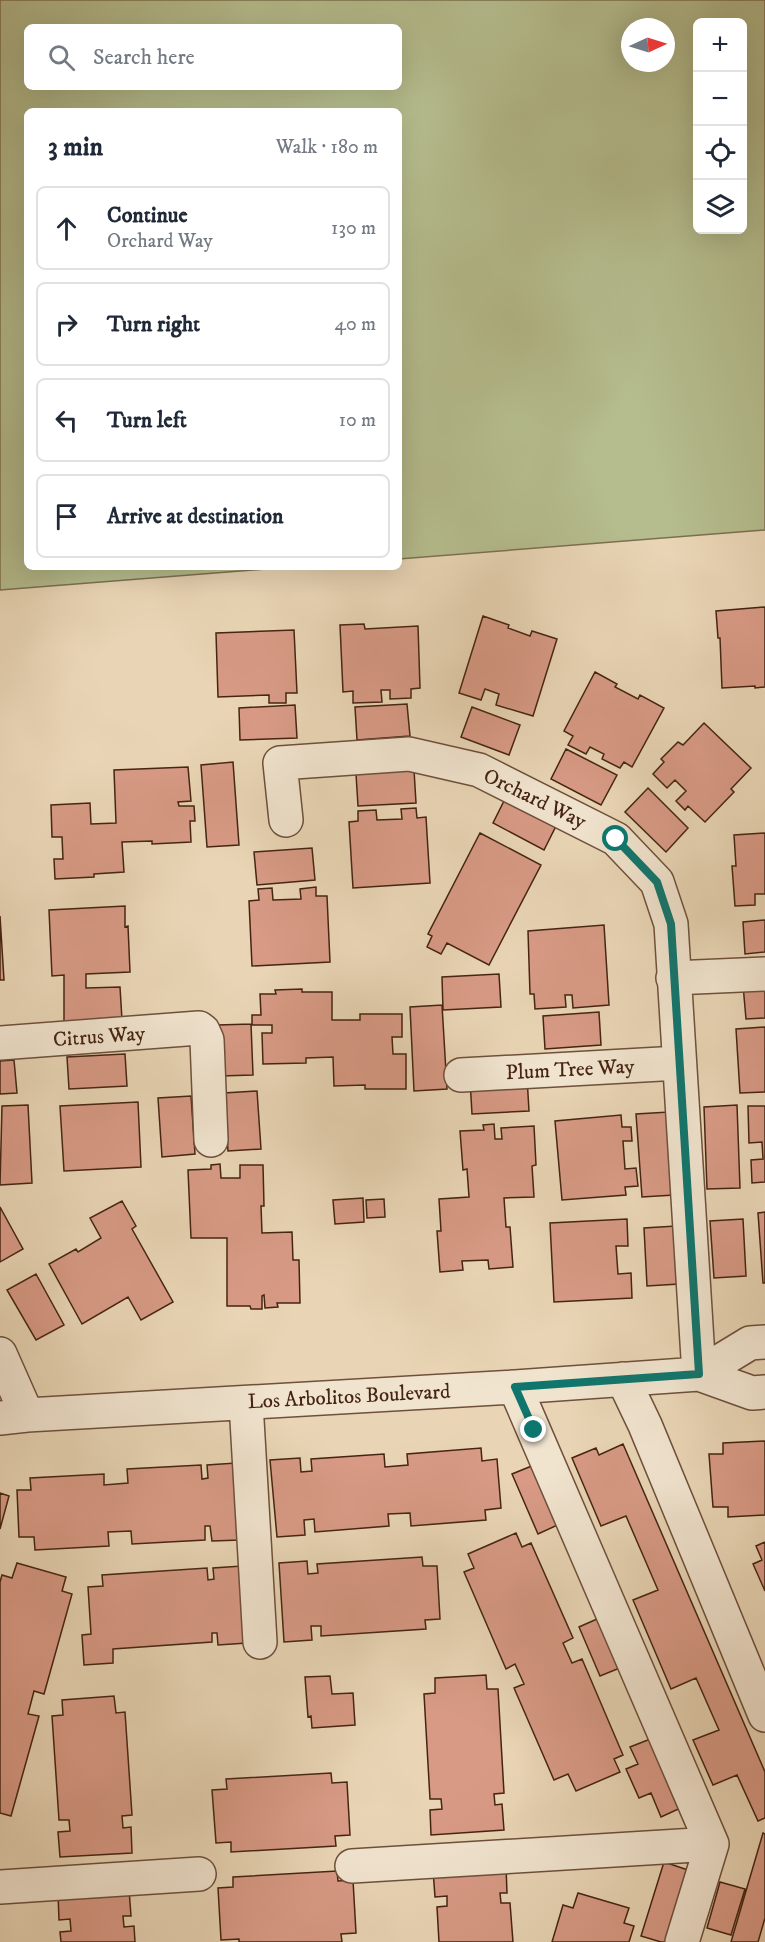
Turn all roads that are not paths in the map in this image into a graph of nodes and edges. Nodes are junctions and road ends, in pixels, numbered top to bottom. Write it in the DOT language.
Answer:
graph roads {
  1 [pos="286,820"];
  2 [pos="765,974"];
  3 [pos="673,978"];
  4 [pos="0,1043"];
  5 [pos="679,1063"];
  6 [pos="461,1075"];
  7 [pos="212,1140"];
  8 [pos="765,1342"];
  9 [pos="0,1354"];
  10 [pos="699,1374"];
  11 [pos="623,1379"];
  12 [pos="515,1387"];
  13 [pos="765,1392"];
  14 [pos="246,1403"];
  15 [pos="14,1417"];
  16 [pos="260,1642"];
  17 [pos="765,1715"];
  18 [pos="711,1844"];
  19 [pos="352,1866"];
  20 [pos="199,1874"];
  21 [pos="0,1887"];
  22 [pos="682,1942"];
  1 -- 3 [label="street, Orchard Way"];
  2 -- 3 [label="street"];
  3 -- 5 [label="street, Orchard Way"];
  4 -- 7 [label="street, Citrus Way"];
  5 -- 6 [label="street, Plum Tree Way"];
  5 -- 10 [label="street, Orchard Way"];
  8 -- 10 [label="street, Los Arbolitos Boulevard"];
  9 -- 15 [label="street"];
  10 -- 11 [label="street, Los Arbolitos Boulevard"];
  10 -- 13 [label="street, Los Arbolitos Boulevard"];
  11 -- 12 [label="street, Los Arbolitos Boulevard"];
  11 -- 17 [label="street"];
  12 -- 14 [label="street, Los Arbolitos Boulevard"];
  12 -- 18 [label="street"];
  14 -- 15 [label="street, Los Arbolitos Boulevard"];
  14 -- 16 [label="street"];
  18 -- 19 [label="street"];
  18 -- 22 [label="street"];
  20 -- 21 [label="street"];
}
